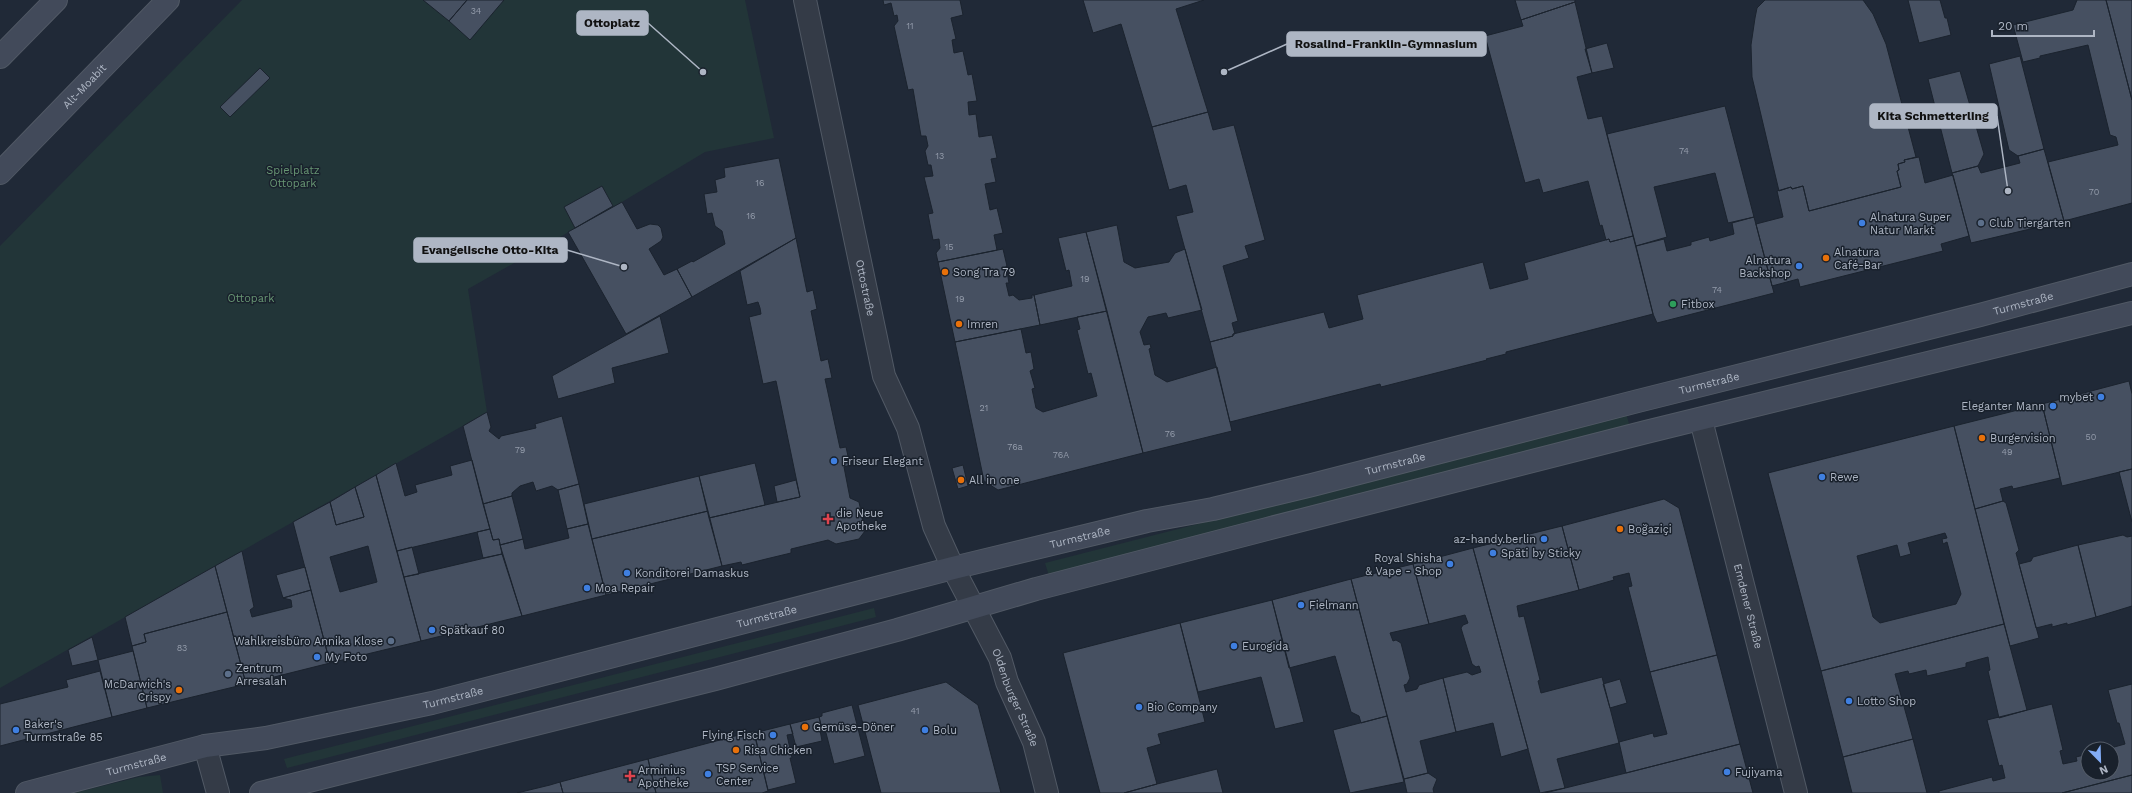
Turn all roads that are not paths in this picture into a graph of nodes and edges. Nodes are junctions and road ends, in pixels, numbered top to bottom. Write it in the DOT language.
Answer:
graph roads {
  1 [pos="56,0"];
  2 [pos="168,0"];
  3 [pos="805,0"];
  4 [pos="0,57"];
  5 [pos="0,173"];
  6 [pos="2132,274"];
  7 [pos="2132,313"];
  8 [pos="1700,420"];
  9 [pos="953,568"];
  10 [pos="974,606"];
  11 [pos="204,746"];
  12 [pos="27,793"];
  13 [pos="218,793"];
  14 [pos="261,793"];
  15 [pos="1046,793"];
  16 [pos="1796,793"];
  1 -- 4 [label="main road"];
  2 -- 5 [label="main road, Alt-Moabit"];
  3 -- 9 [label="street, Ottostraße"];
  6 -- 9 [label="main road, Turmstraße"];
  7 -- 8 [label="main road"];
  8 -- 10 [label="main road"];
  8 -- 16 [label="street, Emdener Straße"];
  9 -- 10 [label="street, Ottostraße"];
  9 -- 11 [label="main road, Turmstraße"];
  10 -- 14 [label="main road"];
  10 -- 15 [label="street, Oldenburger Straße"];
  11 -- 12 [label="main road, Turmstraße"];
  11 -- 13 [label="street"];
}
